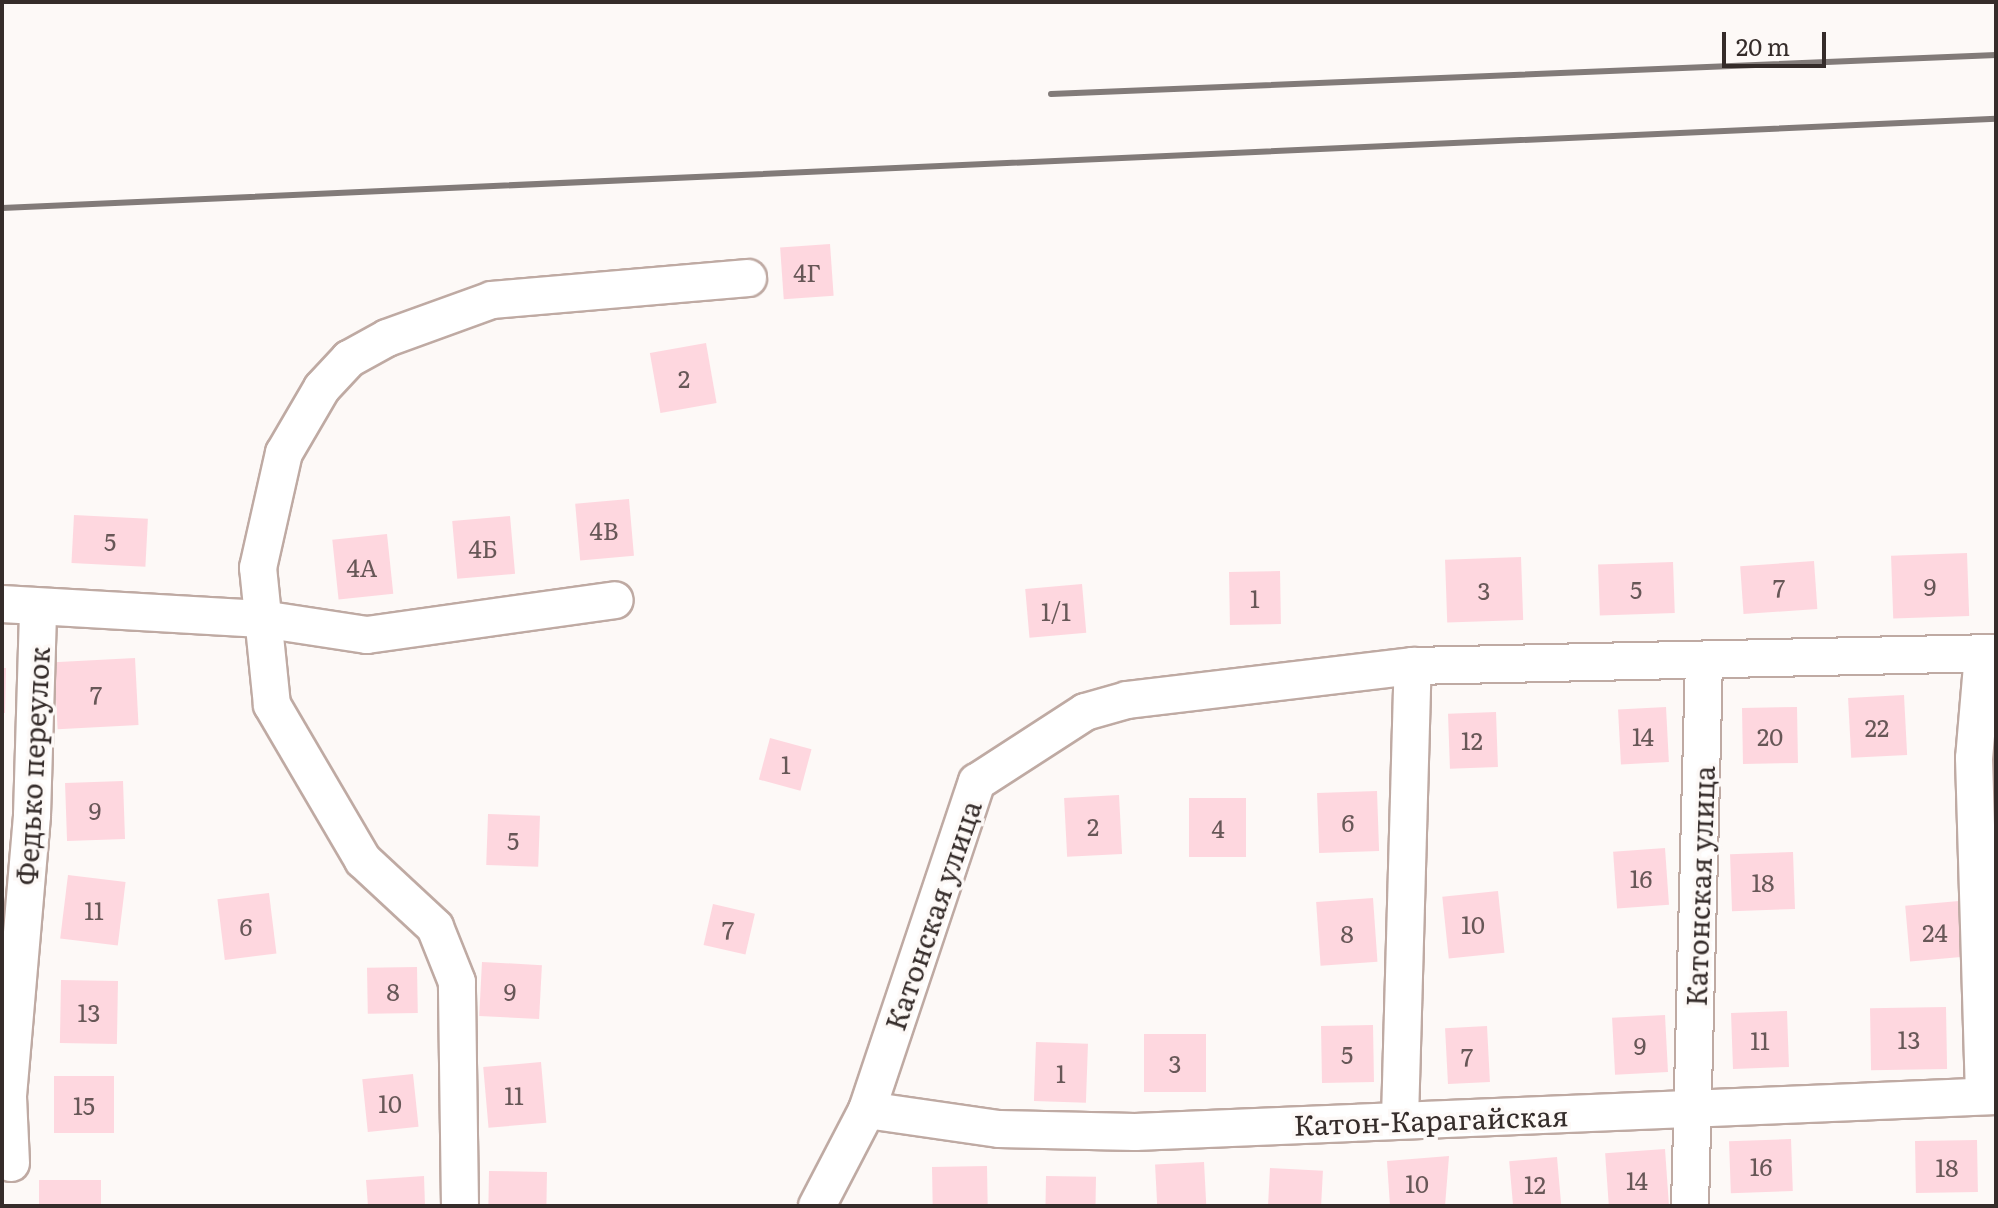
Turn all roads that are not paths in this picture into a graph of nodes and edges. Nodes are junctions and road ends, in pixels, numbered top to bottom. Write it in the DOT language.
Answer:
graph roads {
  1 [pos="748,278"];
  2 [pos="615,600"];
  3 [pos="2,604"];
  4 [pos="38,607"];
  5 [pos="262,619"];
  6 [pos="1990,654"];
  7 [pos="1704,661"];
  8 [pos="1413,666"];
  9 [pos="5,1096"];
  10 [pos="1990,1096"];
  11 [pos="867,1110"];
  12 [pos="1690,1110"];
  13 [pos="1400,1119"];
  14 [pos="11,1163"];
  15 [pos="460,1206"];
  16 [pos="817,1206"];
  17 [pos="1690,1206"];
  1 -- 5 [label="street"];
  2 -- 5 [label="street"];
  3 -- 4 [label="street"];
  4 -- 5 [label="street"];
  4 -- 9 [label="street, Федько переулок"];
  5 -- 15 [label="street"];
  6 -- 7 [label="street, Катонская улица"];
  6 -- 10 [label="street, Катонская улица"];
  7 -- 8 [label="street, Катонская улица"];
  7 -- 12 [label="street, Катонская улица"];
  8 -- 11 [label="street, Катонская улица"];
  8 -- 13 [label="street"];
  9 -- 14 [label="street, Федько переулок"];
  10 -- 12 [label="street, Катон-Карагайская"];
  11 -- 13 [label="street, Катон-Карагайская"];
  11 -- 16 [label="street, Катонская улица"];
  12 -- 13 [label="street, Катон-Карагайская"];
  12 -- 17 [label="street, Катонская улица"];
}
